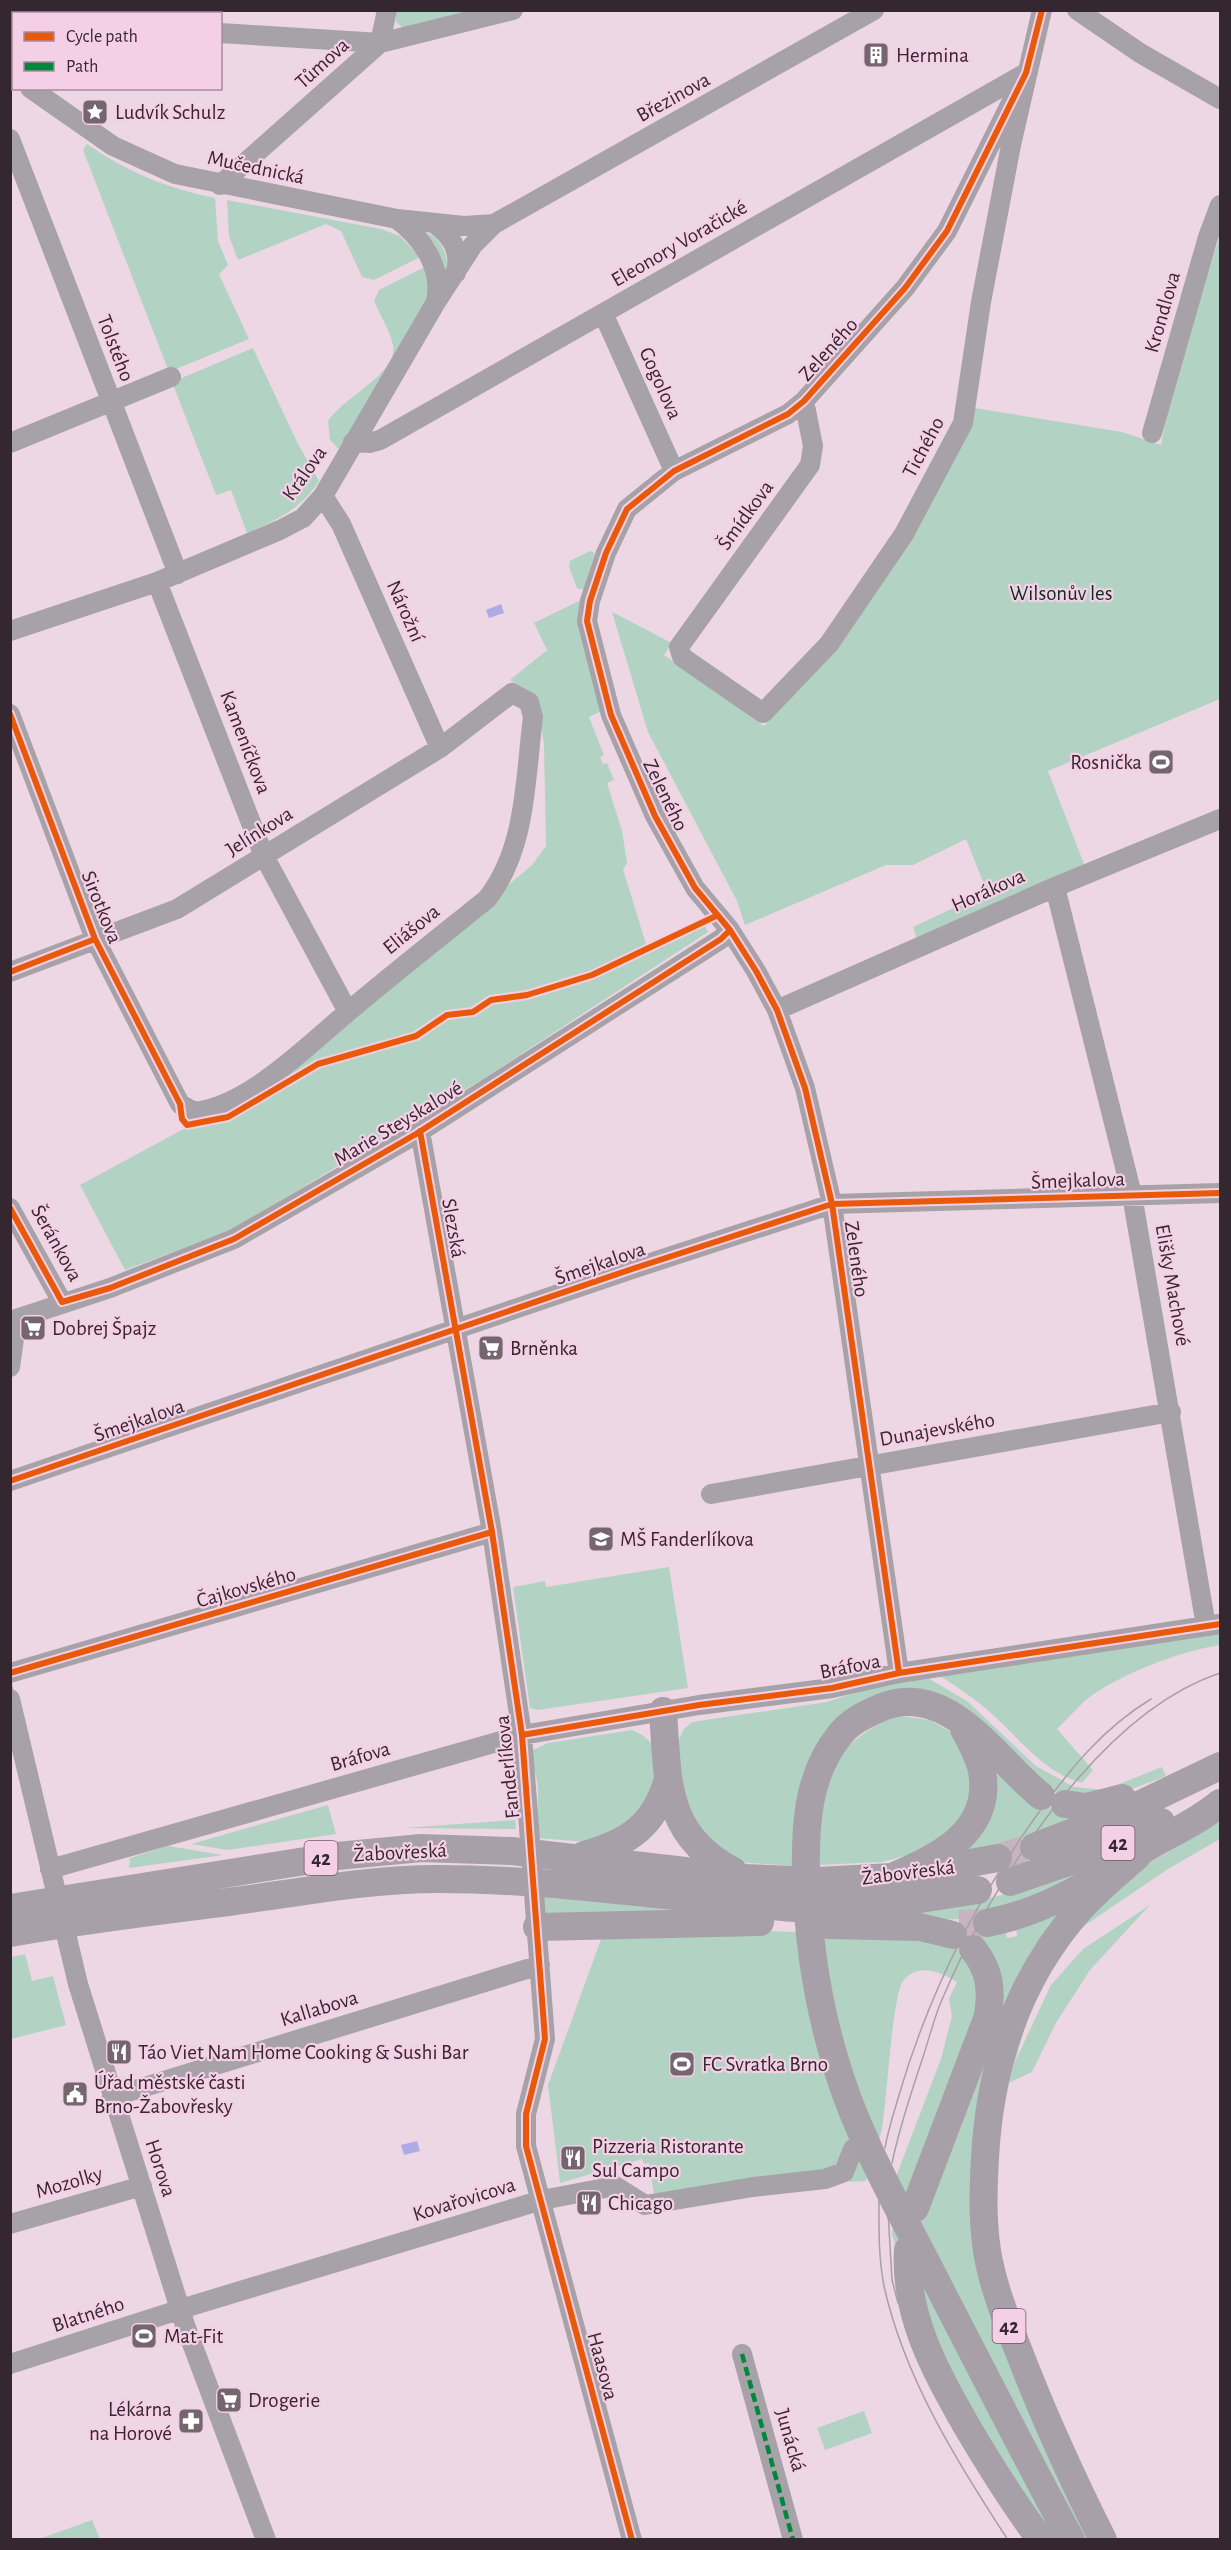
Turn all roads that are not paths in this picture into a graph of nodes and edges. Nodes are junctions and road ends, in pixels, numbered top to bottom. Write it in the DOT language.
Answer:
graph roads {
  1 [pos="387,10"];
  2 [pos="513,10"];
  3 [pos="874,10"];
  4 [pos="1042,10"];
  5 [pos="1077,10"];
  6 [pos="222,33"];
  7 [pos="380,43"];
  8 [pos="1026,73"];
  9 [pos="33,90"];
  10 [pos="1221,99"];
  11 [pos="10,139"];
  12 [pos="220,185"];
  13 [pos="1221,205"];
  14 [pos="397,219"];
  15 [pos="435,224"];
  16 [pos="494,224"];
  17 [pos="455,275"];
  18 [pos="436,302"];
  19 [pos="603,313"];
  20 [pos="171,377"];
  21 [pos="804,401"];
  22 [pos="111,403"];
  23 [pos="1152,434"];
  24 [pos="353,442"];
  25 [pos="10,443"];
  26 [pos="674,471"];
  27 [pos="323,495"];
  28 [pos="178,574"];
  29 [pos="157,582"];
  30 [pos="10,631"];
  31 [pos="679,647"];
  32 [pos="513,693"];
  33 [pos="10,714"];
  34 [pos="440,747"];
  35 [pos="1221,819"];
  36 [pos="264,856"];
  37 [pos="1055,887"];
  38 [pos="730,930"];
  39 [pos="94,939"];
  40 [pos="10,972"];
  41 [pos="777,1010"];
  42 [pos="348,1012"];
  43 [pos="180,1104"];
  44 [pos="420,1131"];
  45 [pos="1221,1193"];
  46 [pos="1132,1195"];
  47 [pos="832,1204"];
  48 [pos="10,1208"];
  49 [pos="62,1302"];
  50 [pos="10,1323"];
  51 [pos="456,1330"];
  52 [pos="10,1367"];
  53 [pos="1171,1412"];
  54 [pos="871,1466"];
  55 [pos="10,1481"];
  56 [pos="711,1494"];
  57 [pos="492,1532"];
  58 [pos="1213,1625"];
  59 [pos="10,1673"];
  60 [pos="899,1673"];
  61 [pos="10,1699"];
  62 [pos="663,1711"];
  63 [pos="962,1724"];
  64 [pos="522,1735"];
  65 [pos="1213,1778"];
  66 [pos="668,1779"];
  67 [pos="1221,1803"];
  68 [pos="1034,1847"];
  69 [pos="566,1856"];
  70 [pos="1137,1856"];
  71 [pos="50,1869"];
  72 [pos="892,1877"];
  73 [pos="746,1878"];
  74 [pos="978,1890"];
  75 [pos="807,1897"];
  76 [pos="684,1898"];
  77 [pos="13,1920"];
  78 [pos="764,1922"];
  79 [pos="987,1923"];
  80 [pos="537,1927"];
  81 [pos="540,1965"];
  82 [pos="112,2097"];
  83 [pos="853,2149"];
  84 [pos="142,2186"];
  85 [pos="542,2200"];
  86 [pos="915,2208"];
  87 [pos="10,2224"];
  88 [pos="908,2250"];
  89 [pos="180,2309"];
  90 [pos="742,2354"];
  91 [pos="10,2364"];
  92 [pos="266,2540"];
  93 [pos="632,2540"];
  94 [pos="793,2540"];
  95 [pos="1041,2540"];
  96 [pos="1071,2540"];
  97 [pos="1103,2540"];
  1 -- 7 [label="street"];
  2 -- 7 [label="street, Tůmova"];
  3 -- 16 [label="street, Březinova"];
  4 -- 8 [label="street, Tichého"];
  5 -- 10 [label="street"];
  6 -- 7 [label="street"];
  7 -- 12 [label="street, Tůmova"];
  8 -- 19 [label="street, Eleonory Voračické"];
  8 -- 21 [label="street, Zeleného"];
  8 -- 31 [label="street, Tichého"];
  9 -- 12 [label="street, Mučednická"];
  11 -- 22 [label="street, Tolstého"];
  12 -- 14 [label="street, Mučednická"];
  13 -- 23 [label="street, Krondlova"];
  14 -- 15 [label="street, Mučednická"];
  14 -- 18 [label="street"];
  15 -- 16 [label="street, Mučednická"];
  15 -- 17 [label="street"];
  16 -- 17 [label="street, Králova"];
  17 -- 18 [label="street, Králova"];
  18 -- 24 [label="street, Králova"];
  19 -- 24 [label="street, Eleonory Voračické"];
  19 -- 26 [label="street, Gogolova"];
  20 -- 22 [label="street"];
  21 -- 26 [label="street, Zeleného"];
  21 -- 31 [label="street, Šmídkova"];
  22 -- 25 [label="street"];
  22 -- 28 [label="street, Tolstého"];
  24 -- 27 [label="street, Králova"];
  26 -- 38 [label="street, Zeleného"];
  27 -- 28 [label="street, Králova"];
  27 -- 34 [label="street, Nárožní"];
  28 -- 29 [label="street, Králova"];
  29 -- 30 [label="street, Králova"];
  29 -- 36 [label="street, Kameníčkova"];
  32 -- 34 [label="street, Jelínkova"];
  32 -- 42 [label="street, Eliášova"];
  33 -- 39 [label="street, Sirotkova"];
  34 -- 36 [label="street, Jelínkova"];
  35 -- 37 [label="street, Horákova"];
  36 -- 39 [label="street, Jelínkova"];
  36 -- 42 [label="street, Kameníčkova"];
  37 -- 41 [label="street, Horákova"];
  37 -- 46 [label="street, Elišky Machové"];
  38 -- 41 [label="street, Zeleného"];
  38 -- 44 [label="street, Marie Steyskalové"];
  39 -- 40 [label="street, Jelínkova"];
  39 -- 43 [label="street, Sirotkova"];
  41 -- 47 [label="street, Zeleného"];
  42 -- 43 [label="street, Eliášova"];
  44 -- 49 [label="street, Marie Steyskalové"];
  44 -- 51 [label="street, Slezská"];
  45 -- 46 [label="street, Šmejkalova"];
  46 -- 47 [label="street, Šmejkalova"];
  46 -- 53 [label="street, Elišky Machové"];
  47 -- 51 [label="street, Šmejkalova"];
  47 -- 54 [label="street, Zeleného"];
  48 -- 49 [label="street, Šeránkova"];
  49 -- 50 [label="street, Marie Steyskalové"];
  50 -- 52 [label="street"];
  51 -- 55 [label="street, Šmejkalova"];
  51 -- 57 [label="street, Fanderlíkova"];
  53 -- 54 [label="street, Dunajevského"];
  53 -- 58 [label="street, Elišky Machové"];
  54 -- 56 [label="street, Dunajevského"];
  54 -- 60 [label="street, Zeleného"];
  57 -- 59 [label="street, Čajkovského"];
  57 -- 64 [label="street, Fanderlíkova"];
  58 -- 60 [label="street, Bráfova"];
  60 -- 62 [label="street, Bráfova"];
  61 -- 71 [label="street, Horova"];
  62 -- 64 [label="street, Bráfova"];
  62 -- 66 [label="highway"];
  63 -- 65 [label="highway, 42"];
  63 -- 72 [label="highway, 42"];
  63 -- 75 [label="highway, 42"];
  64 -- 71 [label="street, Bráfova"];
  64 -- 80 [label="street, Fanderlíkova"];
  65 -- 68 [label="highway, 42"];
  65 -- 72 [label="highway, Žabovřeská / 42"];
  66 -- 69 [label="highway"];
  66 -- 73 [label="highway"];
  67 -- 70 [label="highway, 42"];
  69 -- 73 [label="highway, Žabovřeská / 42"];
  69 -- 77 [label="highway, Žabovřeská / 42"];
  70 -- 79 [label="highway, 42"];
  70 -- 97 [label="highway, 42"];
  71 -- 82 [label="street, Horova"];
  72 -- 75 [label="highway, Žabovřeská / 42"];
  73 -- 75 [label="highway, Žabovřeská / 42"];
  74 -- 75 [label="highway, Žabovřeská / 42"];
  75 -- 76 [label="highway, Žabovřeská / 42"];
  75 -- 78 [label="highway, 42"];
  75 -- 86 [label="highway, 42"];
  75 -- 96 [label="highway, 42"];
  76 -- 77 [label="highway, Žabovřeská / 42"];
  76 -- 78 [label="highway, 42"];
  78 -- 80 [label="highway"];
  80 -- 81 [label="street, Fanderlíkova"];
  81 -- 82 [label="street, Kallabova"];
  81 -- 85 [label="street, Fanderlíkova"];
  82 -- 84 [label="street, Horova"];
  83 -- 85 [label="street, Kovařovicova"];
  84 -- 87 [label="street, Mozolky"];
  84 -- 89 [label="street, Horova"];
  85 -- 89 [label="street, Kovařovicova"];
  85 -- 93 [label="street, Haasova"];
  88 -- 95 [label="highway"];
  89 -- 91 [label="street, Blatného"];
  89 -- 92 [label="street, Horova"];
  90 -- 94 [label="street, Junácká"];
}
